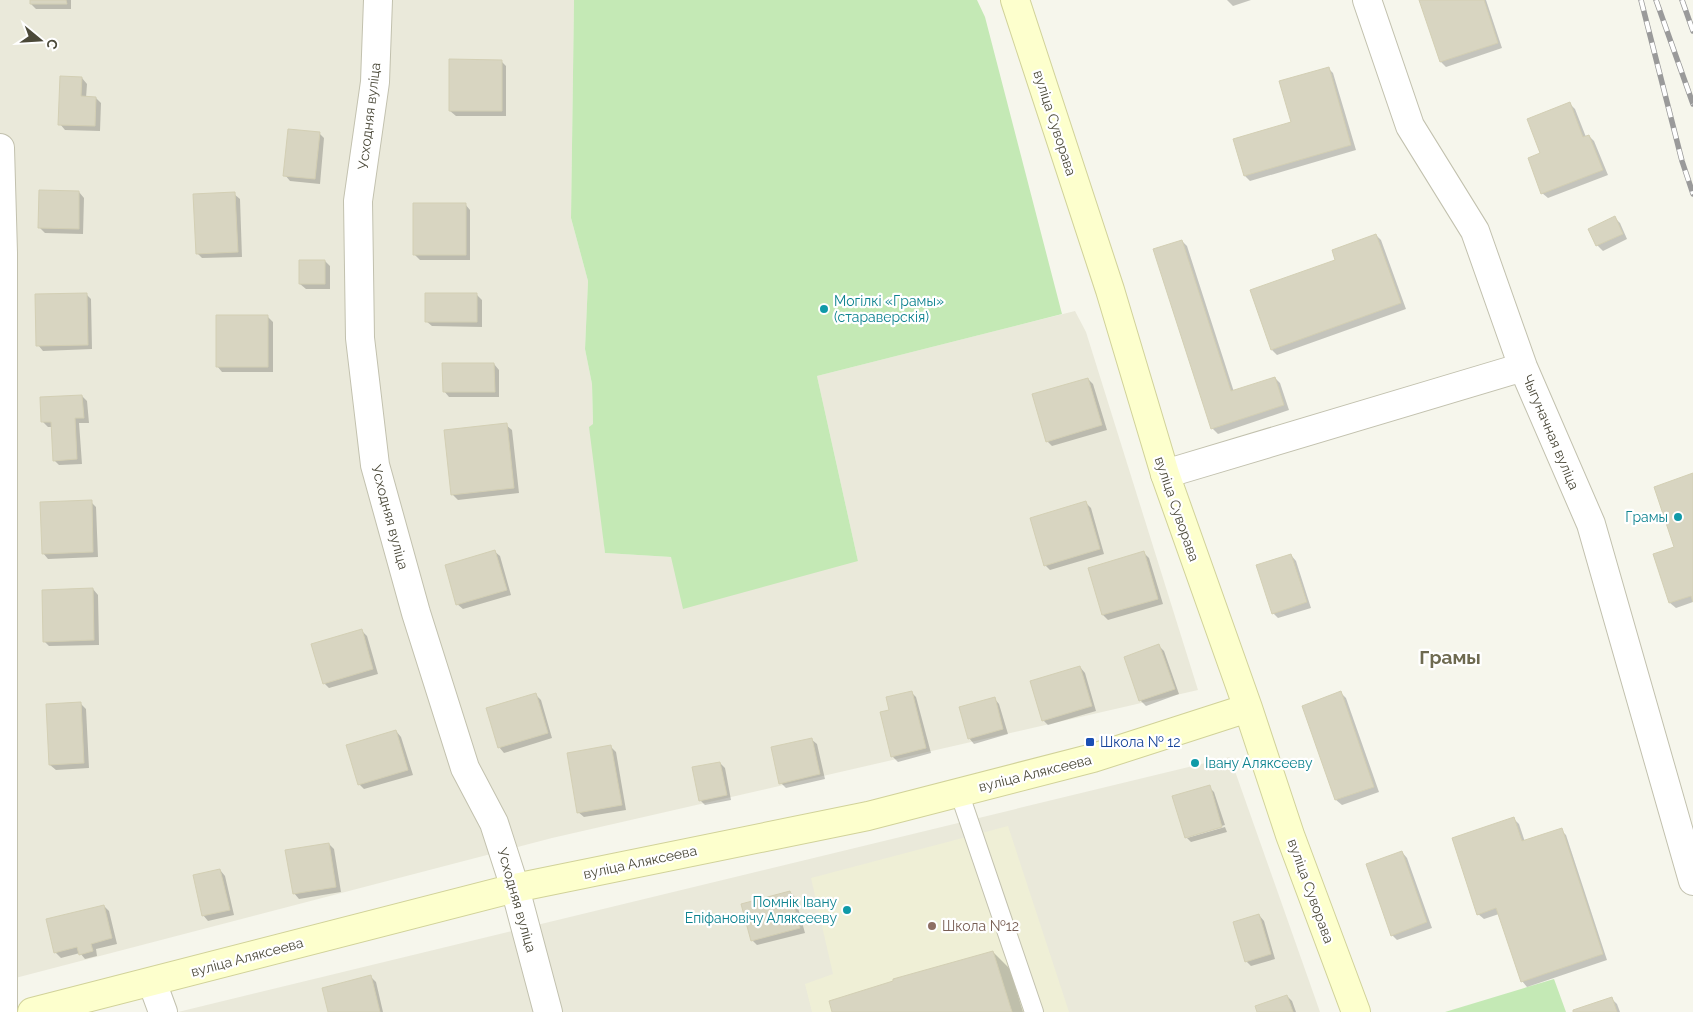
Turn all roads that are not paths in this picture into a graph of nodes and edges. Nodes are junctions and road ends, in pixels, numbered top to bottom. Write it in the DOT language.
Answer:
graph roads {
  1 [pos="378,0"];
  2 [pos="1015,0"];
  3 [pos="1367,0"];
  4 [pos="0,148"];
  5 [pos="1523,367"];
  6 [pos="1165,474"];
  7 [pos="1248,708"];
  8 [pos="959,792"];
  9 [pos="1693,881"];
  10 [pos="515,888"];
  11 [pos="152,982"];
  12 [pos="3,1012"];
  13 [pos="32,1012"];
  14 [pos="163,1012"];
  15 [pos="548,1012"];
  16 [pos="1034,1012"];
  17 [pos="1356,1012"];
  1 -- 10 [label="street, Усходняя вуліца"];
  2 -- 6 [label="street, вуліца Суворава"];
  3 -- 5 [label="street, Чыгуначная вуліца"];
  4 -- 12 [label="street"];
  5 -- 6 [label="street"];
  5 -- 9 [label="street, Чыгуначная вуліца"];
  6 -- 7 [label="street, вуліца Суворава"];
  7 -- 8 [label="street, вуліца Аляксеева"];
  7 -- 17 [label="street, вуліца Суворава"];
  8 -- 10 [label="street, вуліца Аляксеева"];
  8 -- 16 [label="lane"];
  10 -- 11 [label="street, вуліца Аляксеева"];
  10 -- 15 [label="street, Усходняя вуліца"];
  11 -- 13 [label="street, вуліца Аляксеева"];
  11 -- 14 [label="street"];
}
